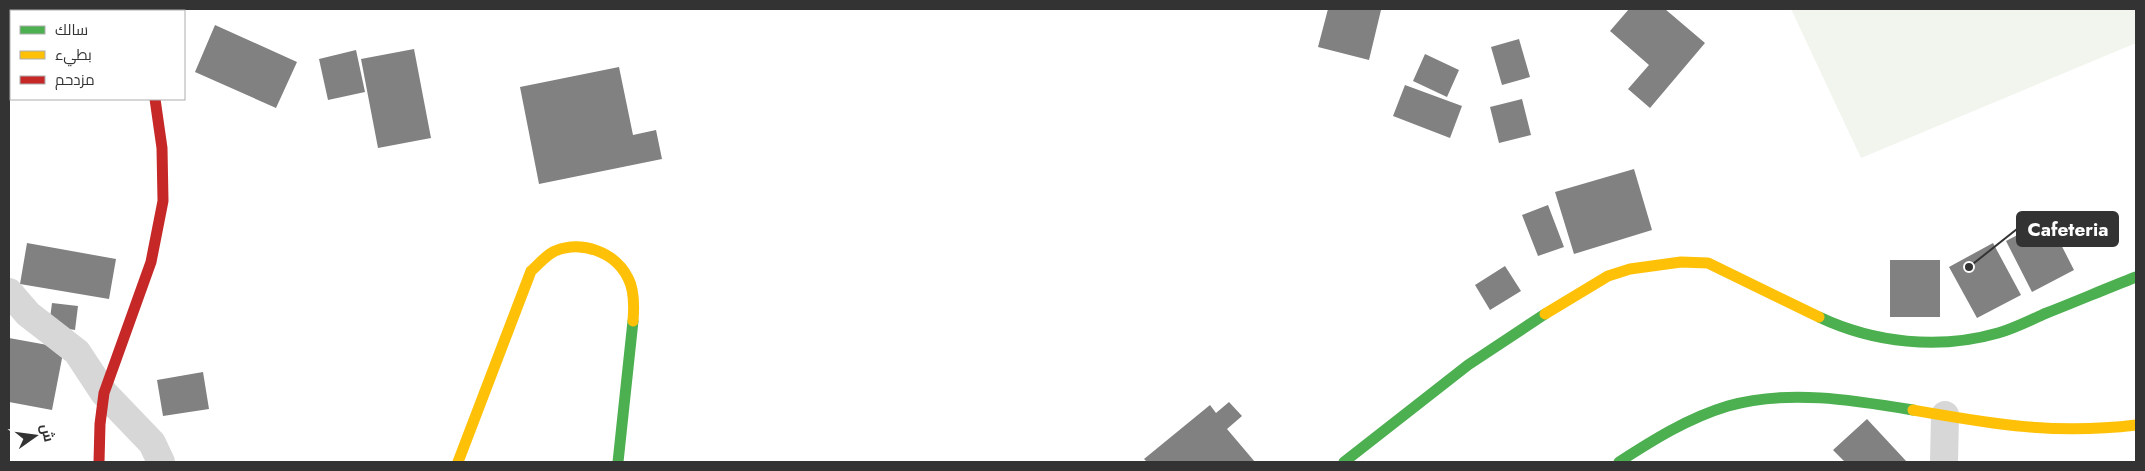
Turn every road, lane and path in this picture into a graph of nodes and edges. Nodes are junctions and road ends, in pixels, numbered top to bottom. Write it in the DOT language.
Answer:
graph roads {
  1 [pos="155,100"];
  2 [pos="2136,277"];
  3 [pos="9,292"];
  4 [pos="104,393"];
  5 [pos="1945,415"];
  6 [pos="2136,425"];
  7 [pos="99,462"];
  8 [pos="161,462"];
  9 [pos="458,462"];
  10 [pos="618,462"];
  11 [pos="1344,462"];
  12 [pos="1619,462"];
  13 [pos="1944,462"];
  1 -- 4 [label="street"];
  2 -- 11 [label="street"];
  3 -- 4 [label="street"];
  4 -- 7 [label="street"];
  4 -- 8 [label="street"];
  5 -- 6 [label="street"];
  5 -- 12 [label="street"];
  5 -- 13 [label="street"];
  9 -- 10 [label="street"];
}
